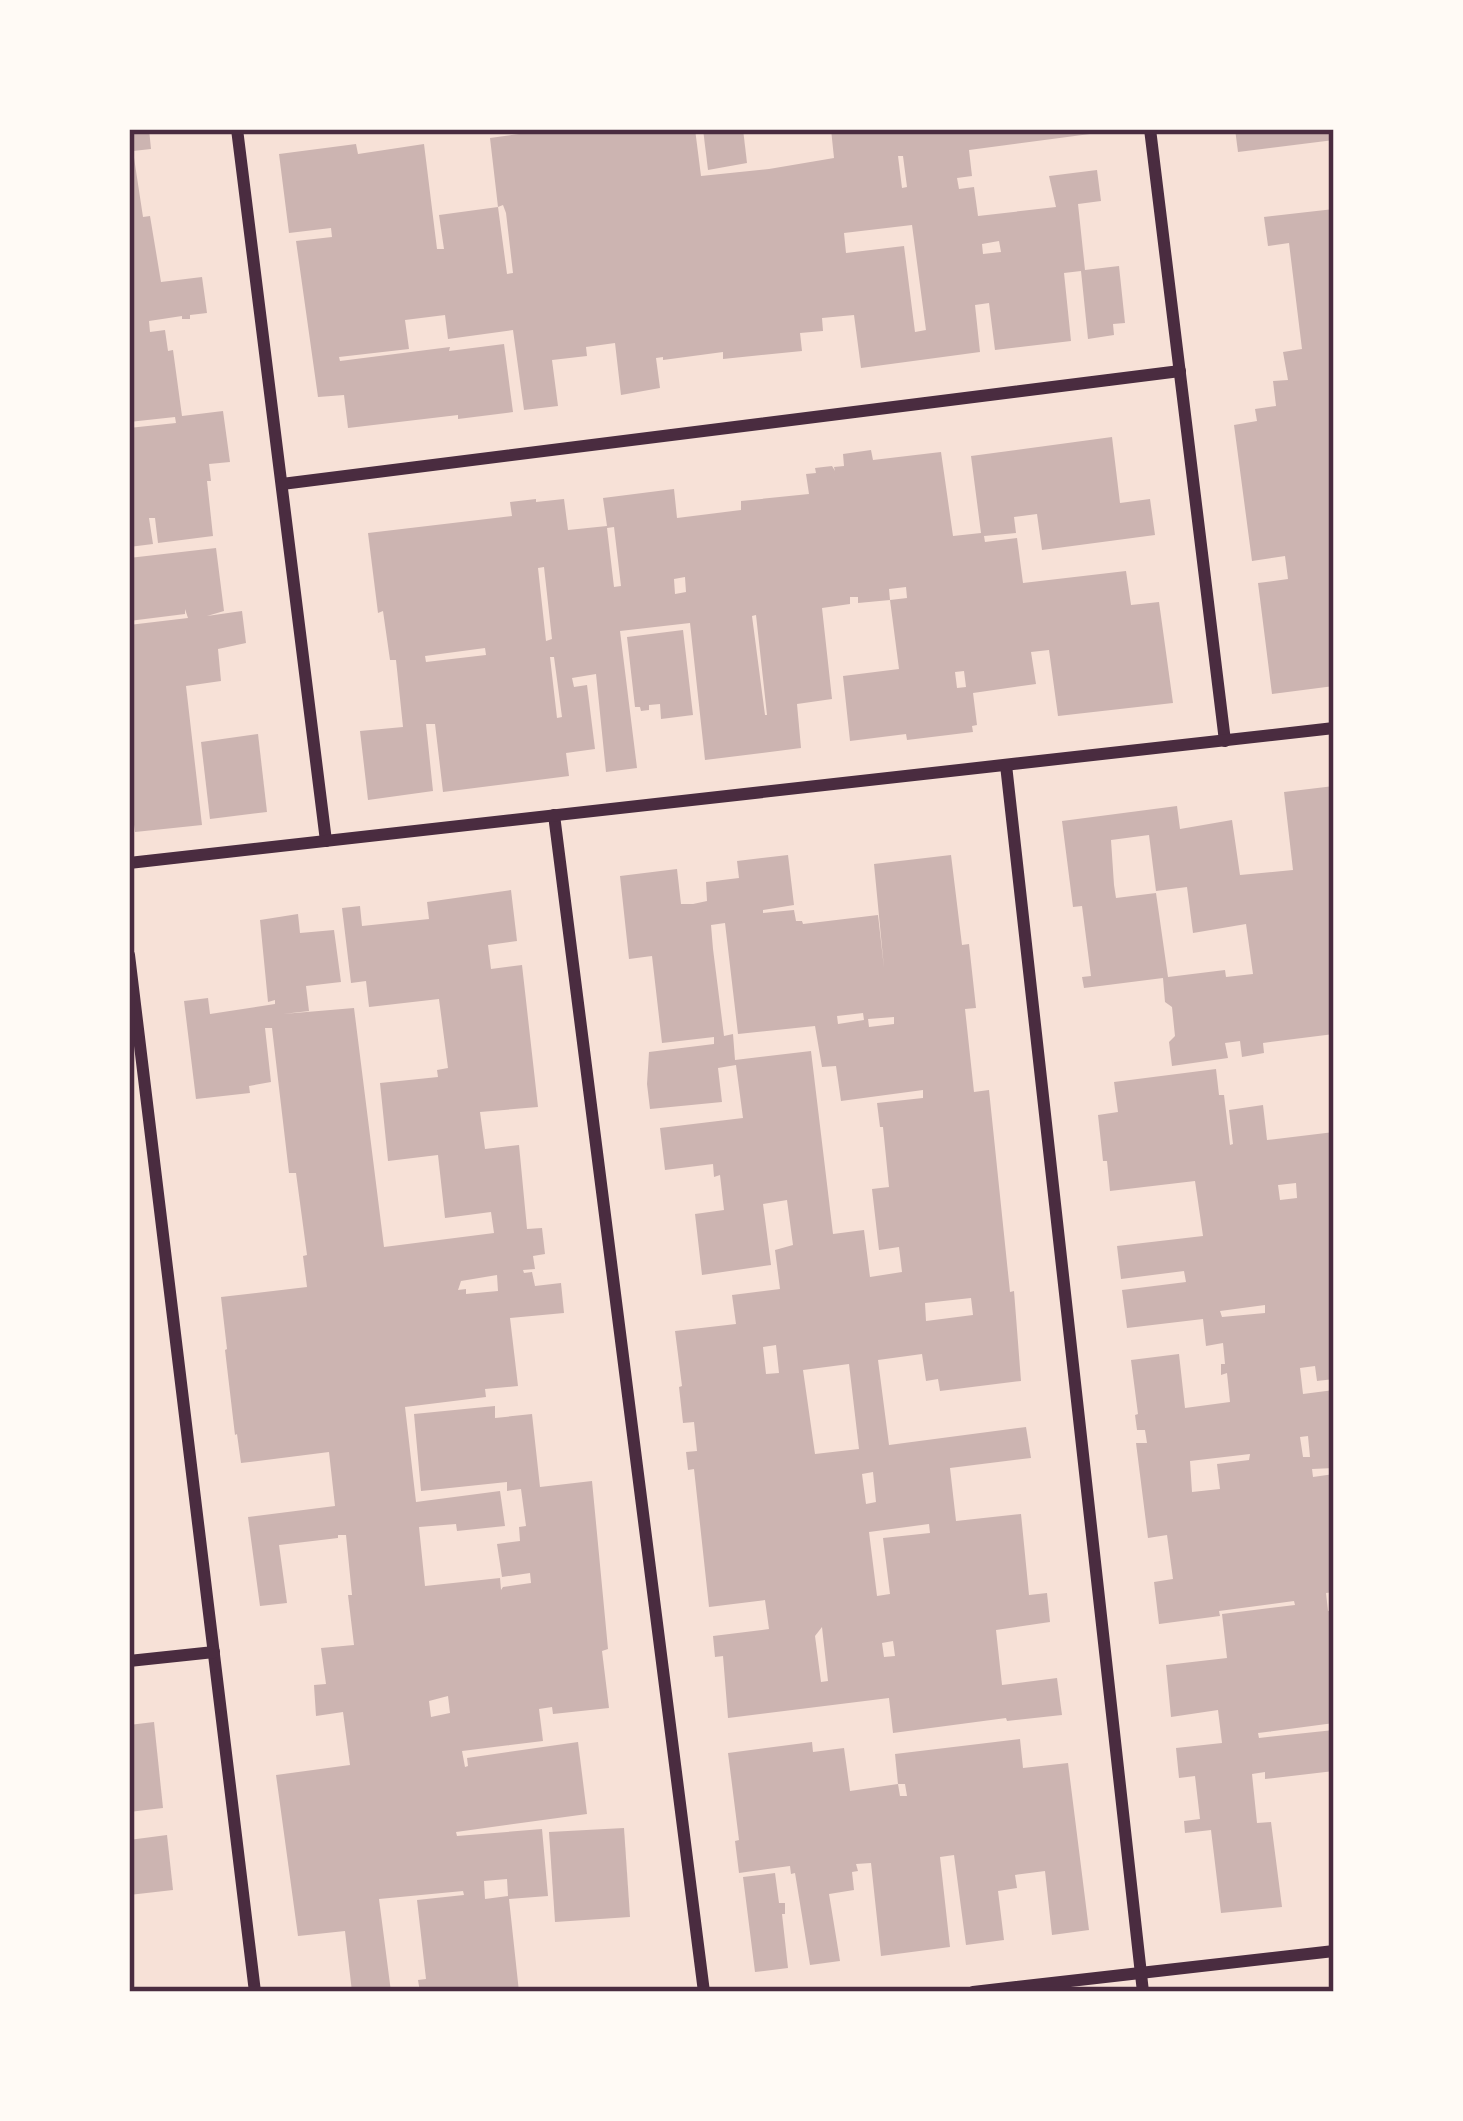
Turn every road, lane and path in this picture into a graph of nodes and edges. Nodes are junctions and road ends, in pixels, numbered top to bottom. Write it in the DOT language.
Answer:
graph roads {
  1 [pos="237,129"];
  2 [pos="1150,129"];
  3 [pos="1180,371"];
  4 [pos="282,484"];
  5 [pos="1334,728"];
  6 [pos="1225,741"];
  7 [pos="1006,765"];
  8 [pos="554,815"];
  9 [pos="326,841"];
  10 [pos="129,863"];
  11 [pos="129,956"];
  12 [pos="214,1652"];
  13 [pos="129,1661"];
  14 [pos="1334,1951"];
  15 [pos="1140,1973"];
  16 [pos="255,1992"];
  17 [pos="704,1992"];
  18 [pos="974,1992"];
  19 [pos="1142,1992"];
  1 -- 4 [label="street"];
  2 -- 3 [label="street"];
  3 -- 4 [label="street"];
  3 -- 6 [label="street"];
  4 -- 9 [label="street"];
  5 -- 6 [label="street"];
  6 -- 7 [label="street"];
  7 -- 8 [label="street"];
  7 -- 15 [label="street"];
  8 -- 9 [label="street"];
  8 -- 17 [label="street"];
  9 -- 10 [label="street"];
  11 -- 12 [label="street"];
  12 -- 13 [label="street"];
  12 -- 16 [label="street"];
  14 -- 15 [label="street"];
  15 -- 18 [label="street"];
  15 -- 19 [label="street"];
}
